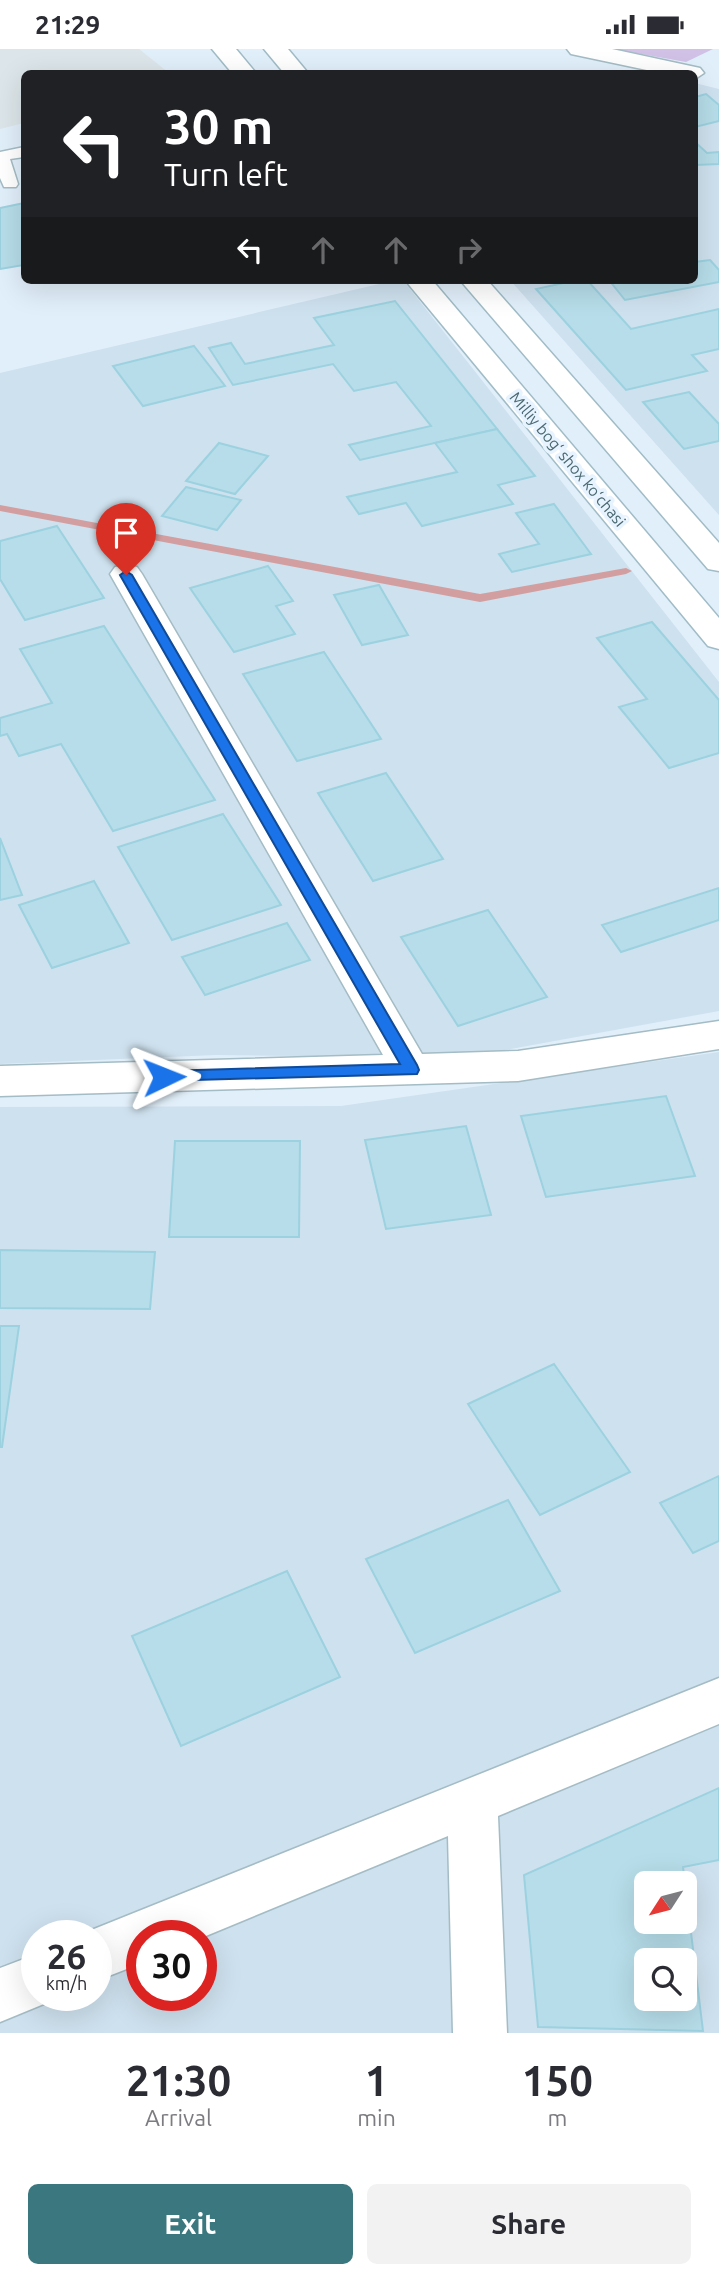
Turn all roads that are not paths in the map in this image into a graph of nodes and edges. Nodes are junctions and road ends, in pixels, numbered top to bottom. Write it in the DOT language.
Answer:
graph roads {
  1 [pos="224,49"];
  2 [pos="276,49"];
  3 [pos="579,49"];
  4 [pos="242,70"];
  5 [pos="294,70"];
  6 [pos="668,70"];
  7 [pos="698,77"];
  8 [pos="719,81"];
  9 [pos="21,153"];
  10 [pos="10,184"];
  11 [pos="421,284"];
  12 [pos="476,284"];
  13 [pos="571,392"];
  14 [pos="522,404"];
  15 [pos="719,562"];
  16 [pos="126,575"];
  17 [pos="719,639"];
  18 [pos="719,1035"];
  19 [pos="411,1070"];
  20 [pos="0,1081"];
  21 [pos="719,1701"];
  22 [pos="472,1802"];
  23 [pos="182,1920"];
  24 [pos="21,1986"];
  25 [pos="0,1995"];
  26 [pos="480,2033"];
  1 -- 4 [label="street"];
  2 -- 5 [label="street"];
  3 -- 6 [label="street"];
  7 -- 8 [label="street"];
  9 -- 10 [label="lane"];
  11 -- 14 [label="street, Milliy bog‘ shox ko‘chasi"];
  12 -- 13 [label="street"];
  13 -- 14 [label="street"];
  13 -- 15 [label="street"];
  14 -- 17 [label="street, Milliy bog‘ shox ko‘chasi"];
  16 -- 19 [label="street"];
  18 -- 19 [label="street"];
  19 -- 20 [label="street"];
  21 -- 22 [label="street"];
  22 -- 23 [label="street"];
  22 -- 26 [label="street"];
  24 -- 25 [label="street"];
}
